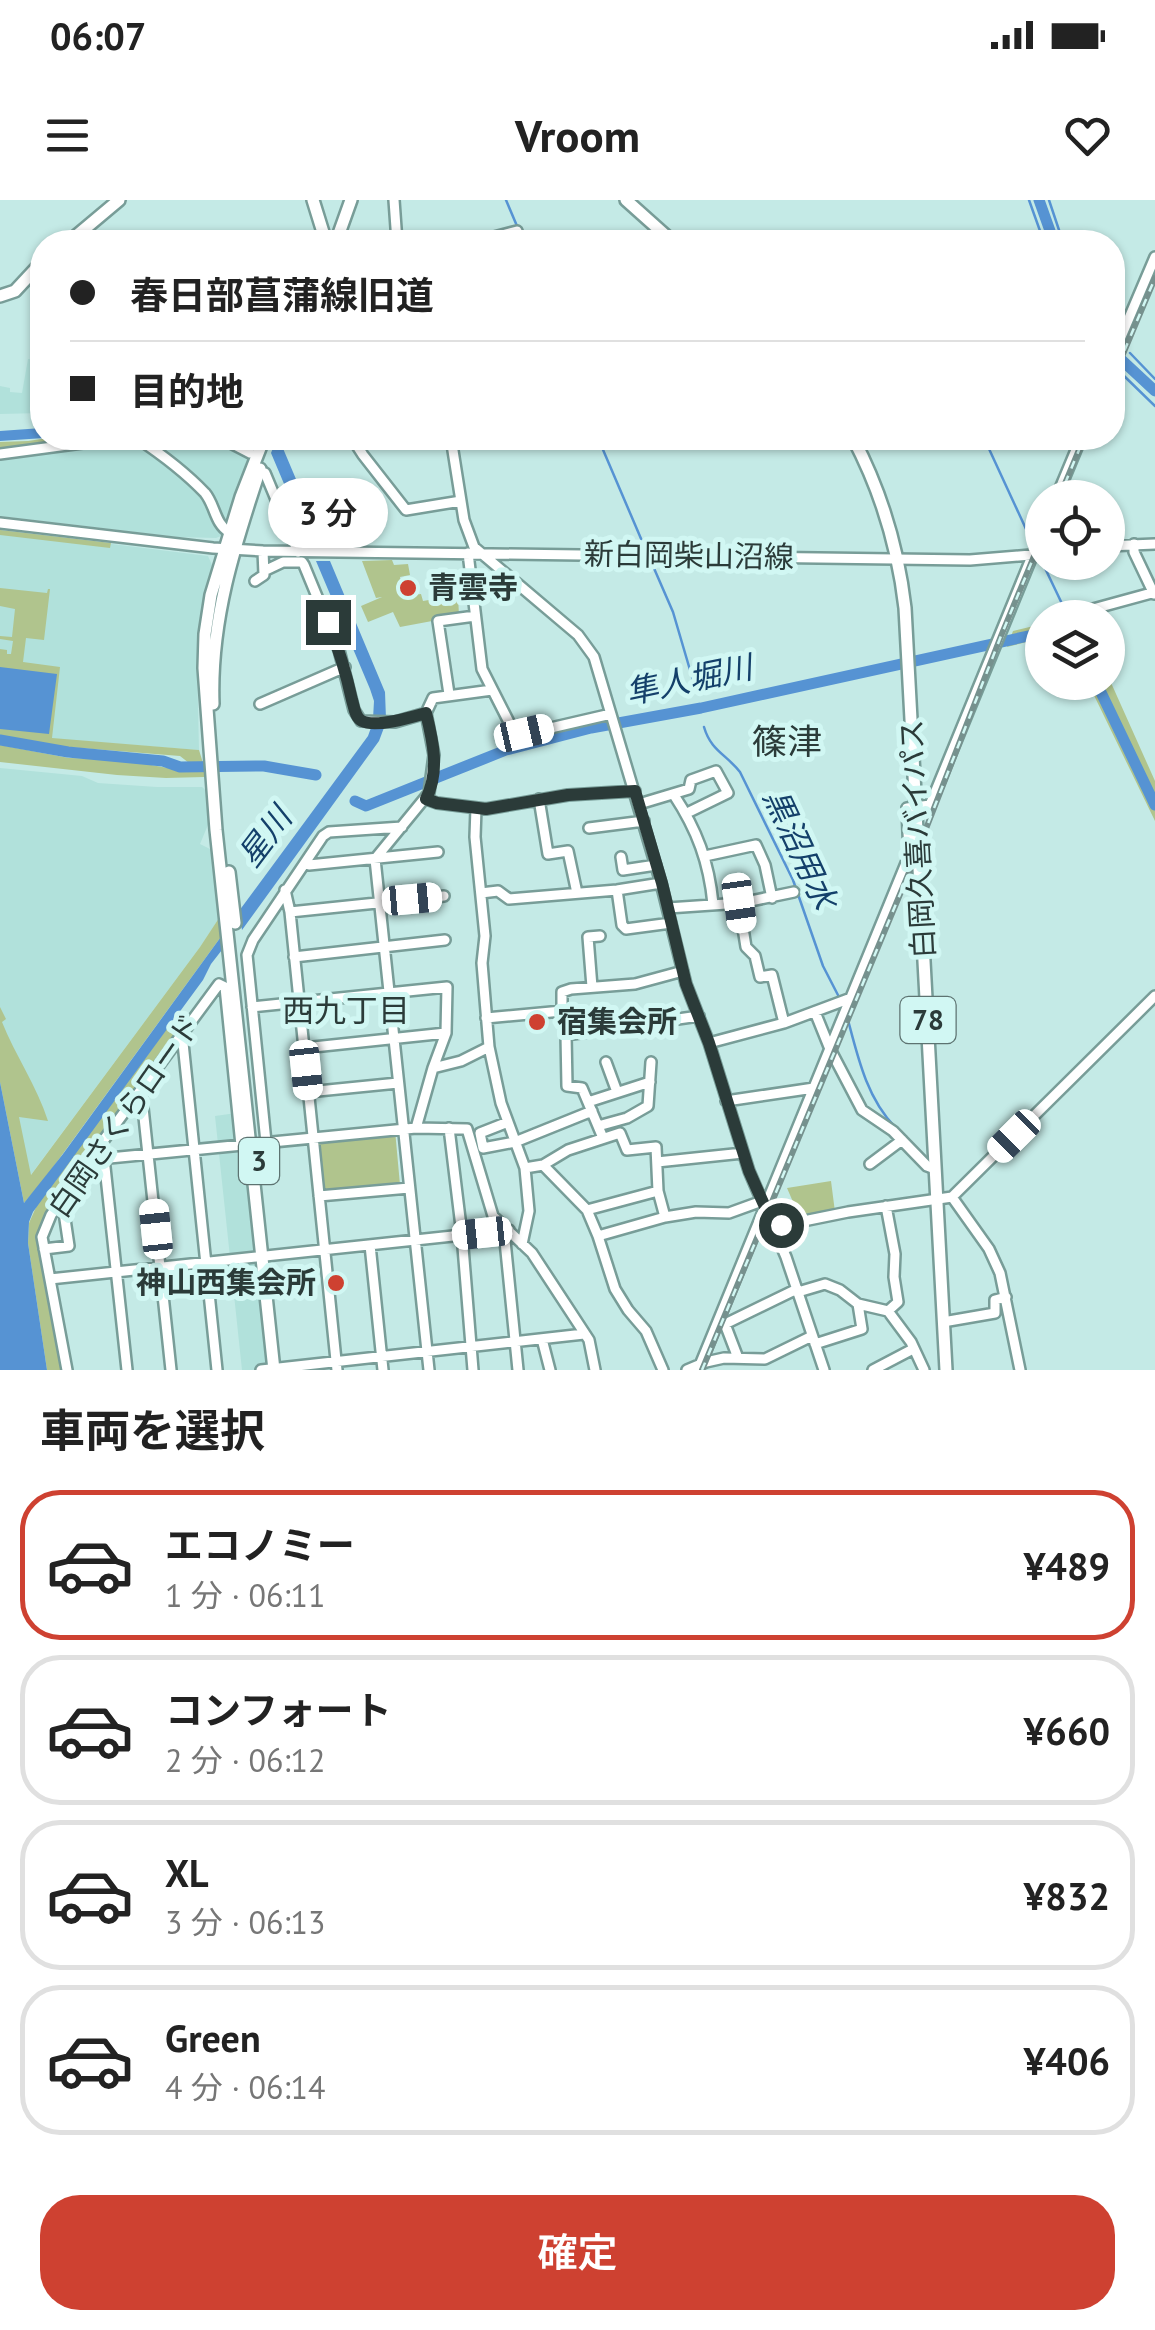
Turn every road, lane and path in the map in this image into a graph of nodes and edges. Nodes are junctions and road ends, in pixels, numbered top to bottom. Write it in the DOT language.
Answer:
graph roads {
  1 [pos="120,200"];
  2 [pos="312,200"];
  3 [pos="347,200"];
  4 [pos="394,200"];
  5 [pos="626,200"];
  6 [pos="83,230"];
  7 [pos="323,230"];
  8 [pos="333,230"];
  9 [pos="396,230"];
  10 [pos="660,230"];
  11 [pos="1155,257"];
  12 [pos="30,275"];
  13 [pos="0,296"];
  14 [pos="1125,329"];
  15 [pos="30,450"];
  16 [pos="154,450"];
  17 [pos="246,450"];
  18 [pos="263,450"];
  19 [pos="360,450"];
  20 [pos="453,450"];
  21 [pos="859,450"];
  22 [pos="1075,450"];
  23 [pos="0,454"];
  24 [pos="259,460"];
  25 [pos="1063,480"];
  26 [pos="462,501"];
  27 [pos="0,523"];
  28 [pos="230,532"];
  29 [pos="1134,544"];
  30 [pos="1155,544"];
  31 [pos="1125,545"];
  32 [pos="229,550"];
  33 [pos="263,552"];
  34 [pos="300,552"];
  35 [pos="474,553"];
  36 [pos="1025,556"];
  37 [pos="898,558"];
  38 [pos="264,571"];
  39 [pos="255,580"];
  40 [pos="1026,580"];
  41 [pos="1154,594"];
  42 [pos="1125,601"];
  43 [pos="475,616"];
  44 [pos="345,667"];
  45 [pos="492,690"];
  46 [pos="448,694"];
  47 [pos="260,704"];
  48 [pos="426,713"];
  49 [pos="612,716"];
  50 [pos="635,791"];
  51 [pos="674,795"];
  52 [pos="426,799"];
  53 [pos="539,799"];
  54 [pos="639,804"];
  55 [pos="916,807"];
  56 [pos="476,808"];
  57 [pos="686,814"];
  58 [pos="644,821"];
  59 [pos="402,826"];
  60 [pos="589,828"];
  61 [pos="438,852"];
  62 [pos="705,856"];
  63 [pos="620,857"];
  64 [pos="376,859"];
  65 [pos="304,863"];
  66 [pos="656,864"];
  67 [pos="662,883"];
  68 [pos="285,890"];
  69 [pos="616,890"];
  70 [pos="794,892"];
  71 [pos="481,893"];
  72 [pos="577,893"];
  73 [pos="444,896"];
  74 [pos="772,898"];
  75 [pos="380,902"];
  76 [pos="739,903"];
  77 [pos="714,904"];
  78 [pos="668,908"];
  79 [pos="290,912"];
  80 [pos="671,923"];
  81 [pos="600,936"];
  82 [pos="445,940"];
  83 [pos="384,948"];
  84 [pos="294,957"];
  85 [pos="683,971"];
  86 [pos="592,987"];
  87 [pos="389,994"];
  88 [pos="1155,996"];
  89 [pos="851,998"];
  90 [pos="299,1002"];
  91 [pos="252,1007"];
  92 [pos="562,1010"];
  93 [pos="815,1012"];
  94 [pos="699,1016"];
  95 [pos="486,1018"];
  96 [pos="784,1023"];
  97 [pos="446,1034"];
  98 [pos="180,1035"];
  99 [pos="566,1036"];
  100 [pos="394,1038"];
  101 [pos="709,1043"];
  102 [pos="489,1047"];
  103 [pos="304,1048"];
  104 [pos="830,1050"];
  105 [pos="606,1062"];
  106 [pos="651,1062"];
  107 [pos="433,1068"];
  108 [pos="650,1082"];
  109 [pos="398,1083"];
  110 [pos="141,1088"];
  111 [pos="814,1088"];
  112 [pos="308,1092"];
  113 [pos="616,1092"];
  114 [pos="726,1101"];
  115 [pos="590,1106"];
  116 [pos="508,1122"];
  117 [pos="598,1126"];
  118 [pos="416,1128"];
  119 [pos="448,1128"];
  120 [pos="403,1129"];
  121 [pos="314,1138"];
  122 [pos="602,1138"];
  123 [pos="902,1140"];
  124 [pos="516,1142"];
  125 [pos="254,1144"];
  126 [pos="194,1150"];
  127 [pos="148,1154"];
  128 [pos="743,1154"];
  129 [pos="104,1158"];
  130 [pos="88,1160"];
  131 [pos="656,1162"];
  132 [pos="870,1164"];
  133 [pos="543,1166"];
  134 [pos="525,1168"];
  135 [pos="935,1169"];
  136 [pos="409,1188"];
  137 [pos="658,1191"];
  138 [pos="319,1196"];
  139 [pos="952,1197"];
  140 [pos="62,1199"];
  141 [pos="937,1200"];
  142 [pos="764,1204"];
  143 [pos="886,1206"];
  144 [pos="587,1210"];
  145 [pos="666,1217"];
  146 [pos="774,1227"];
  147 [pos="506,1231"];
  148 [pos="462,1235"];
  149 [pos="598,1236"];
  150 [pos="415,1240"];
  151 [pos="370,1244"];
  152 [pos="522,1244"];
  153 [pos="44,1249"];
  154 [pos="324,1249"];
  155 [pos="265,1255"];
  156 [pos="206,1262"];
  157 [pos="160,1266"];
  158 [pos="116,1271"];
  159 [pos="50,1278"];
  160 [pos="797,1291"];
  161 [pos="1006,1297"];
  162 [pos="858,1304"];
  163 [pos="888,1311"];
  164 [pos="944,1322"];
  165 [pos="584,1334"];
  166 [pos="542,1339"];
  167 [pos="813,1340"];
  168 [pos="515,1342"];
  169 [pos="471,1347"];
  170 [pos="914,1349"];
  171 [pos="427,1352"];
  172 [pos="382,1357"];
  173 [pos="722,1358"];
  174 [pos="738,1358"];
  175 [pos="336,1366"];
  176 [pos="700,1367"];
  177 [pos="274,1369"];
  178 [pos="67,1370"];
  179 [pos="127,1370"];
  180 [pos="171,1370"];
  181 [pos="217,1370"];
  182 [pos="383,1370"];
  183 [pos="429,1370"];
  184 [pos="473,1370"];
  185 [pos="518,1370"];
  186 [pos="550,1370"];
  187 [pos="595,1370"];
  188 [pos="664,1370"];
  189 [pos="688,1370"];
  190 [pos="726,1370"];
  191 [pos="824,1370"];
  192 [pos="872,1370"];
  193 [pos="924,1370"];
  194 [pos="946,1370"];
  195 [pos="1020,1370"];
  1 -- 6 [label="main road"];
  2 -- 7 [label="main road"];
  3 -- 8 [label="main road"];
  4 -- 9 [label="street"];
  5 -- 10 [label="main road"];
  11 -- 14 [label="street"];
  12 -- 13 [label="main road"];
  15 -- 23 [label="street"];
  16 -- 28 [label="street"];
  17 -- 24 [label="street"];
  18 -- 24 [label="main road, 3"];
  19 -- 26 [label="street"];
  20 -- 26 [label="street"];
  21 -- 37 [label="main road, 白岡久喜バイパス / 78"];
  22 -- 25 [label="street"];
  24 -- 28 [label="main road, 3"];
  24 -- 32 [label="main road, 3"];
  24 -- 34 [label="street"];
  26 -- 35 [label="street"];
  27 -- 32 [label="street"];
  28 -- 32 [label="main road, 3"];
  29 -- 30 [label="street"];
  29 -- 31 [label="street"];
  29 -- 41 [label="street"];
  32 -- 33 [label="street"];
  32 -- 125 [label="main road, 3"];
  33 -- 34 [label="street"];
  33 -- 38 [label="street"];
  34 -- 35 [label="street, 新白岡柴山沼線"];
  35 -- 37 [label="street, 新白岡柴山沼線"];
  35 -- 43 [label="street"];
  35 -- 49 [label="street"];
  36 -- 37 [label="street, 新白岡柴山沼線"];
  37 -- 55 [label="main road, 白岡久喜バイパス / 78"];
  38 -- 39 [label="street"];
  38 -- 44 [label="street"];
  40 -- 55 [label="street"];
  41 -- 42 [label="street"];
  43 -- 45 [label="street"];
  43 -- 46 [label="street"];
  44 -- 47 [label="street"];
  44 -- 48 [label="street"];
  45 -- 46 [label="street"];
  45 -- 49 [label="street"];
  46 -- 48 [label="street"];
  48 -- 52 [label="street"];
  49 -- 50 [label="street"];
  50 -- 53 [label="street"];
  50 -- 54 [label="street"];
  51 -- 54 [label="street"];
  51 -- 57 [label="street"];
  51 -- 57 [label="street"];
  52 -- 56 [label="street"];
  52 -- 59 [label="street"];
  53 -- 56 [label="street"];
  53 -- 72 [label="street"];
  54 -- 58 [label="street"];
  55 -- 89 [label="street"];
  55 -- 135 [label="main road, 白岡久喜バイパス / 78"];
  56 -- 71 [label="street"];
  57 -- 62 [label="street"];
  58 -- 60 [label="street"];
  58 -- 66 [label="street"];
  59 -- 64 [label="street"];
  59 -- 65 [label="street"];
  61 -- 64 [label="street"];
  62 -- 74 [label="street"];
  62 -- 77 [label="street"];
  63 -- 66 [label="street"];
  64 -- 65 [label="street"];
  64 -- 75 [label="street"];
  65 -- 68 [label="street"];
  66 -- 67 [label="street"];
  67 -- 69 [label="street"];
  67 -- 78 [label="street"];
  68 -- 79 [label="street"];
  68 -- 91 [label="street"];
  69 -- 72 [label="street"];
  69 -- 80 [label="street"];
  70 -- 74 [label="street"];
  71 -- 72 [label="street"];
  71 -- 95 [label="street"];
  73 -- 75 [label="street"];
  74 -- 76 [label="street"];
  75 -- 79 [label="street"];
  75 -- 83 [label="street"];
  76 -- 77 [label="street"];
  76 -- 96 [label="street"];
  77 -- 78 [label="street"];
  78 -- 80 [label="street"];
  79 -- 84 [label="street"];
  80 -- 85 [label="street"];
  81 -- 86 [label="street"];
  82 -- 83 [label="street"];
  83 -- 84 [label="street"];
  83 -- 87 [label="street"];
  84 -- 90 [label="street"];
  85 -- 86 [label="street"];
  85 -- 94 [label="street"];
  86 -- 92 [label="street"];
  87 -- 90 [label="street"];
  87 -- 97 [label="street"];
  87 -- 100 [label="street"];
  88 -- 139 [label="street"];
  89 -- 93 [label="street"];
  89 -- 104 [label="street"];
  90 -- 91 [label="street"];
  90 -- 103 [label="street"];
  91 -- 125 [label="street"];
  92 -- 95 [label="street"];
  92 -- 99 [label="street"];
  93 -- 96 [label="street"];
  93 -- 104 [label="street"];
  94 -- 99 [label="street"];
  94 -- 101 [label="street"];
  95 -- 102 [label="street"];
  96 -- 101 [label="street"];
  97 -- 100 [label="street"];
  97 -- 107 [label="street"];
  98 -- 110 [label="street, 白岡さくらロード"];
  98 -- 125 [label="street, 白岡さくらロード"];
  98 -- 126 [label="street"];
  99 -- 115 [label="street"];
  100 -- 103 [label="street"];
  100 -- 109 [label="street"];
  101 -- 114 [label="street"];
  102 -- 107 [label="street"];
  102 -- 116 [label="street"];
  103 -- 112 [label="street"];
  104 -- 111 [label="street"];
  104 -- 123 [label="street"];
  105 -- 113 [label="street"];
  106 -- 108 [label="street"];
  107 -- 118 [label="street"];
  108 -- 113 [label="street"];
  108 -- 117 [label="street"];
  109 -- 112 [label="street"];
  109 -- 120 [label="street"];
  110 -- 127 [label="street"];
  110 -- 130 [label="street, 白岡さくらロード"];
  111 -- 114 [label="street"];
  111 -- 142 [label="street"];
  112 -- 121 [label="street"];
  113 -- 115 [label="street"];
  114 -- 128 [label="street"];
  115 -- 117 [label="street"];
  115 -- 124 [label="street"];
  116 -- 124 [label="street"];
  116 -- 124 [label="street"];
  117 -- 122 [label="street"];
  118 -- 119 [label="street"];
  118 -- 120 [label="street"];
  119 -- 147 [label="street"];
  119 -- 148 [label="street"];
  120 -- 121 [label="street"];
  120 -- 136 [label="street"];
  121 -- 125 [label="street"];
  121 -- 138 [label="street"];
  122 -- 131 [label="street"];
  122 -- 133 [label="street"];
  123 -- 132 [label="street"];
  123 -- 135 [label="street"];
  124 -- 134 [label="street"];
  125 -- 126 [label="street"];
  125 -- 155 [label="main road, 3"];
  126 -- 127 [label="street"];
  126 -- 156 [label="street"];
  127 -- 129 [label="street"];
  127 -- 157 [label="street"];
  128 -- 131 [label="street"];
  128 -- 142 [label="street"];
  129 -- 130 [label="street"];
  129 -- 158 [label="street"];
  130 -- 140 [label="street, 白岡さくらロード"];
  131 -- 137 [label="street"];
  133 -- 134 [label="street"];
  133 -- 144 [label="street"];
  134 -- 152 [label="street"];
  135 -- 141 [label="main road, 白岡久喜バイパス / 78"];
  136 -- 138 [label="street"];
  136 -- 150 [label="street"];
  137 -- 144 [label="street"];
  137 -- 145 [label="street"];
  138 -- 154 [label="street"];
  139 -- 141 [label="street"];
  139 -- 161 [label="street"];
  140 -- 153 [label="street, 白岡さくらロード"];
  140 -- 153 [label="street"];
  141 -- 143 [label="street"];
  141 -- 164 [label="main road, 白岡久喜バイパス / 78"];
  142 -- 145 [label="street"];
  142 -- 146 [label="street"];
  142 -- 176 [label="street"];
  143 -- 146 [label="street"];
  143 -- 163 [label="street"];
  144 -- 149 [label="street"];
  145 -- 149 [label="street"];
  146 -- 160 [label="street"];
  147 -- 148 [label="street"];
  147 -- 152 [label="street"];
  147 -- 168 [label="street"];
  148 -- 150 [label="street"];
  148 -- 169 [label="street"];
  149 -- 188 [label="street"];
  150 -- 151 [label="street"];
  150 -- 171 [label="street"];
  151 -- 154 [label="street"];
  151 -- 172 [label="street"];
  152 -- 165 [label="street"];
  153 -- 159 [label="street, 白岡さくらロード"];
  154 -- 155 [label="street"];
  154 -- 175 [label="street"];
  155 -- 156 [label="street"];
  155 -- 177 [label="main road, 3"];
  156 -- 157 [label="street"];
  156 -- 181 [label="street"];
  157 -- 158 [label="street"];
  157 -- 180 [label="street"];
  158 -- 159 [label="street"];
  158 -- 179 [label="street"];
  159 -- 178 [label="street, 白岡さくらロード"];
  160 -- 162 [label="street"];
  160 -- 167 [label="street"];
  160 -- 174 [label="street"];
  161 -- 164 [label="street"];
  161 -- 195 [label="street"];
  162 -- 163 [label="street"];
  162 -- 167 [label="street"];
  163 -- 170 [label="street"];
  164 -- 194 [label="main road, 白岡久喜バイパス / 78"];
  165 -- 166 [label="street"];
  165 -- 187 [label="street"];
  166 -- 168 [label="street"];
  166 -- 186 [label="street"];
  167 -- 174 [label="street"];
  167 -- 191 [label="street"];
  168 -- 169 [label="street"];
  168 -- 185 [label="street"];
  169 -- 171 [label="street"];
  169 -- 184 [label="street"];
  170 -- 192 [label="street"];
  170 -- 193 [label="street"];
  171 -- 172 [label="street"];
  171 -- 183 [label="street"];
  172 -- 175 [label="street"];
  172 -- 182 [label="street"];
  173 -- 174 [label="street"];
  173 -- 176 [label="street"];
  173 -- 190 [label="street"];
  175 -- 177 [label="street"];
  176 -- 189 [label="street"];
}
